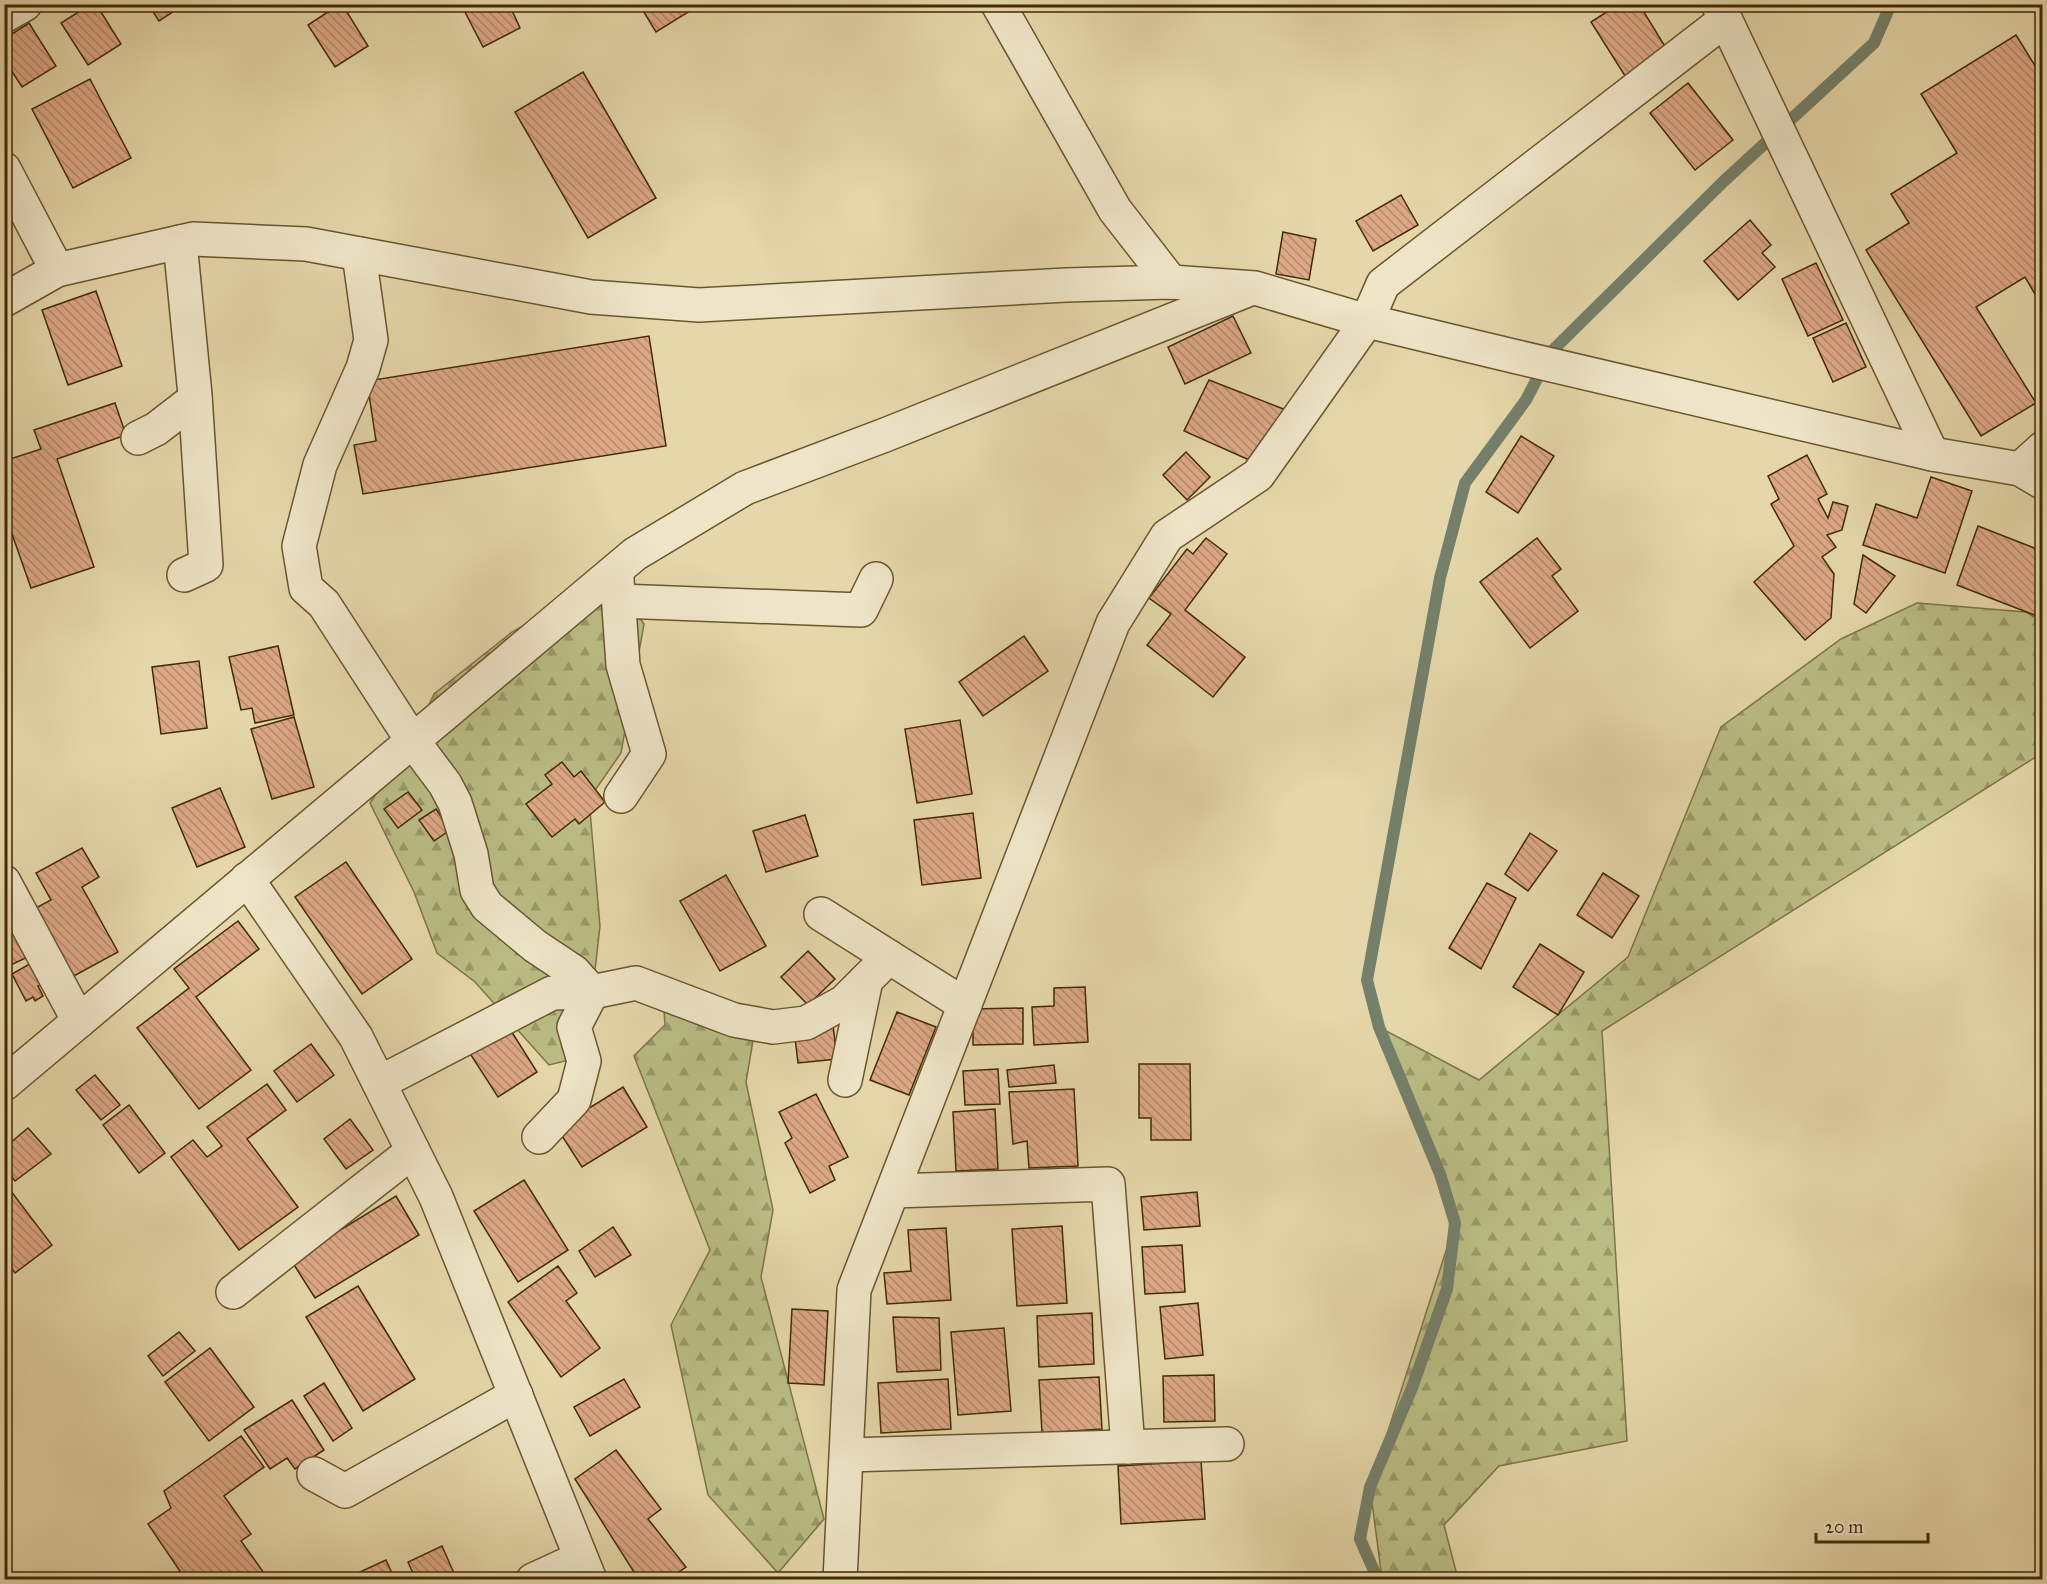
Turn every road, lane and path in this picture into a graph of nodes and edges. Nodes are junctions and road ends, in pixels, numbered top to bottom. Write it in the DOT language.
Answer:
graph roads {
  1 [pos="25,4"];
  2 [pos="998,4"];
  3 [pos="1721,12"];
  4 [pos="4,16"];
  5 [pos="4,169"];
  6 [pos="180,242"];
  7 [pos="359,254"];
  8 [pos="57,270"];
  9 [pos="1171,282"];
  10 [pos="1255,288"];
  11 [pos="4,300"];
  12 [pos="1366,321"];
  13 [pos="195,399"];
  14 [pos="138,438"];
  15 [pos="1932,454"];
  16 [pos="2035,467"];
  17 [pos="184,575"];
  18 [pos="876,579"];
  19 [pos="618,585"];
  20 [pos="412,741"];
  21 [pos="621,796"];
  22 [pos="247,879"];
  23 [pos="4,882"];
  24 [pos="821,914"];
  25 [pos="889,957"];
  26 [pos="866,981"];
  27 [pos="592,992"];
  28 [pos="965,1005"];
  29 [pos="79,1021"];
  30 [pos="845,1080"];
  31 [pos="379,1083"];
  32 [pos="4,1084"];
  33 [pos="538,1137"];
  34 [pos="413,1151"];
  35 [pos="893,1191"];
  36 [pos="233,1292"];
  37 [pos="516,1395"];
  38 [pos="1227,1444"];
  39 [pos="1128,1447"];
  40 [pos="847,1455"];
  41 [pos="314,1474"];
  42 [pos="586,1569"];
  43 [pos="532,1580"];
  44 [pos="840,1580"];
  1 -- 4 [label="street"];
  2 -- 9 [label="street"];
  3 -- 12 [label="street"];
  3 -- 15 [label="street"];
  5 -- 8 [label="street"];
  6 -- 7 [label="street"];
  6 -- 8 [label="street"];
  6 -- 13 [label="street"];
  7 -- 9 [label="street"];
  7 -- 20 [label="street"];
  8 -- 11 [label="street"];
  9 -- 10 [label="street"];
  10 -- 12 [label="street"];
  10 -- 19 [label="street"];
  12 -- 15 [label="street"];
  12 -- 28 [label="street"];
  13 -- 14 [label="street"];
  13 -- 17 [label="street"];
  15 -- 16 [label="street"];
  18 -- 19 [label="street"];
  19 -- 20 [label="street"];
  19 -- 21 [label="street"];
  20 -- 22 [label="street"];
  20 -- 27 [label="street"];
  22 -- 29 [label="street"];
  22 -- 31 [label="street"];
  23 -- 29 [label="street"];
  24 -- 25 [label="street"];
  25 -- 26 [label="street"];
  25 -- 28 [label="street"];
  26 -- 27 [label="street"];
  26 -- 30 [label="street"];
  27 -- 31 [label="street"];
  27 -- 33 [label="street"];
  28 -- 35 [label="street"];
  29 -- 32 [label="street"];
  31 -- 34 [label="street"];
  34 -- 36 [label="street"];
  34 -- 37 [label="street"];
  35 -- 39 [label="street"];
  35 -- 40 [label="street"];
  37 -- 41 [label="street"];
  37 -- 42 [label="street"];
  38 -- 39 [label="street"];
  39 -- 40 [label="street"];
  40 -- 44 [label="street"];
  42 -- 43 [label="street"];
}
